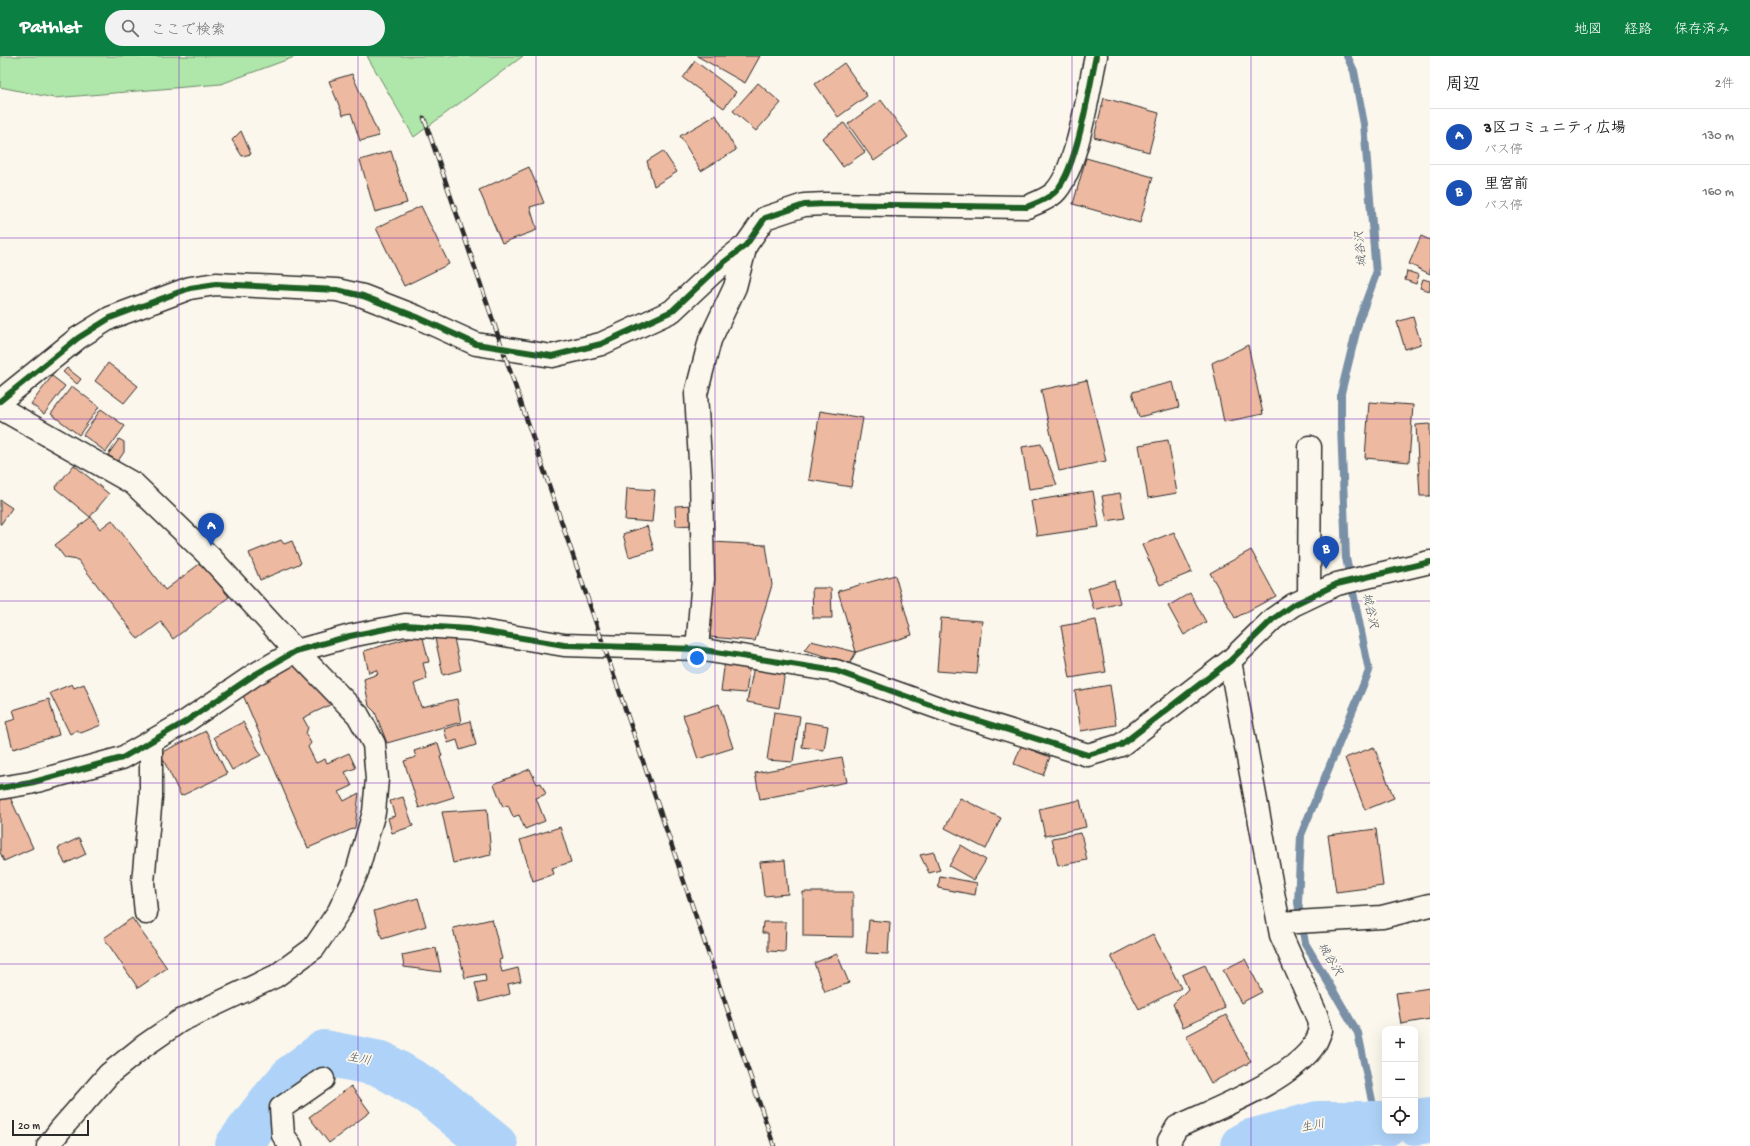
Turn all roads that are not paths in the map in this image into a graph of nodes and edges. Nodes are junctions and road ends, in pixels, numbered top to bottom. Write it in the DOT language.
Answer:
graph roads {
  1 [pos="1096,56"];
  2 [pos="746,245"];
  3 [pos="0,401"];
  4 [pos="0,408"];
  5 [pos="1310,447"];
  6 [pos="1430,562"];
  7 [pos="1309,596"];
  8 [pos="697,649"];
  9 [pos="296,651"];
  10 [pos="1230,661"];
  11 [pos="151,742"];
  12 [pos="0,788"];
  13 [pos="1430,905"];
  14 [pos="146,913"];
  15 [pos="1281,922"];
  16 [pos="323,1079"];
  17 [pos="48,1146"];
  18 [pos="291,1146"];
  19 [pos="1170,1146"];
  1 -- 2 [label="street"];
  2 -- 3 [label="street"];
  2 -- 8 [label="street"];
  4 -- 9 [label="street"];
  5 -- 7 [label="street"];
  6 -- 7 [label="street"];
  7 -- 10 [label="street"];
  8 -- 9 [label="street"];
  8 -- 10 [label="street"];
  9 -- 11 [label="street"];
  9 -- 17 [label="street"];
  10 -- 15 [label="street"];
  11 -- 12 [label="street"];
  11 -- 14 [label="street"];
  13 -- 15 [label="street"];
  15 -- 19 [label="street"];
  16 -- 18 [label="street"];
}
